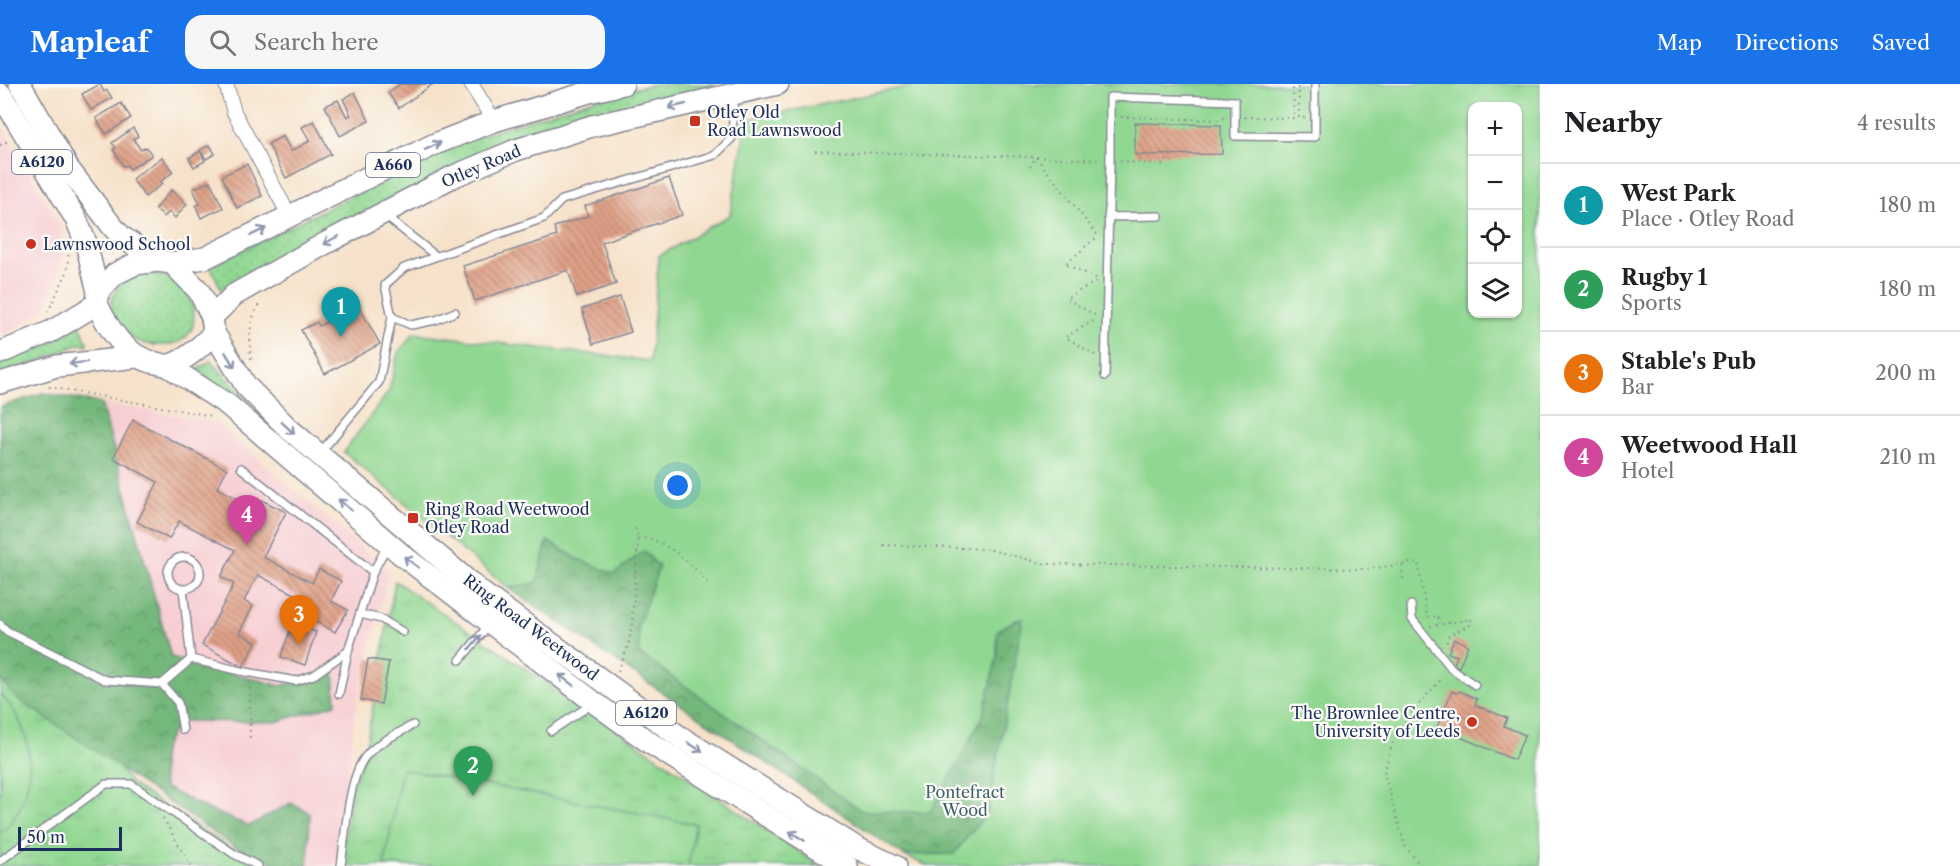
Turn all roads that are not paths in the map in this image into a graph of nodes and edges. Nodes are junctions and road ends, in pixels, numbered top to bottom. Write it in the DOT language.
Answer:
graph roads {
  1 [pos="20,84"];
  2 [pos="226,84"];
  3 [pos="471,84"];
  4 [pos="623,84"];
  5 [pos="778,84"];
  6 [pos="1315,84"];
  7 [pos="0,93"];
  8 [pos="734,93"];
  9 [pos="494,122"];
  10 [pos="383,214"];
  11 [pos="1159,216"];
  12 [pos="290,217"];
  13 [pos="1108,217"];
  14 [pos="436,256"];
  15 [pos="165,262"];
  16 [pos="98,298"];
  17 [pos="455,312"];
  18 [pos="392,317"];
  19 [pos="213,325"];
  20 [pos="0,353"];
  21 [pos="136,357"];
  22 [pos="168,366"];
  23 [pos="1105,376"];
  24 [pos="0,383"];
  25 [pos="318,454"];
  26 [pos="241,468"];
  27 [pos="389,543"];
  28 [pos="373,572"];
  29 [pos="183,589"];
  30 [pos="1411,605"];
  31 [pos="360,614"];
  32 [pos="491,623"];
  33 [pos="0,624"];
  34 [pos="404,632"];
  35 [pos="348,651"];
  36 [pos="191,659"];
  37 [pos="460,660"];
  38 [pos="162,684"];
  39 [pos="1475,685"];
  40 [pos="339,694"];
  41 [pos="588,707"];
  42 [pos="413,725"];
  43 [pos="183,730"];
  44 [pos="551,730"];
  45 [pos="0,861"];
  46 [pos="258,866"];
  47 [pos="341,866"];
  48 [pos="847,866"];
  49 [pos="895,866"];
  1 -- 15 [label="highway, A6120"];
  2 -- 12 [label="street"];
  3 -- 9 [label="street"];
  4 -- 9 [label="highway, A660"];
  5 -- 8 [label="highway, Otley Road / A660"];
  6 -- 13 [label="lane"];
  7 -- 16 [label="highway, A6120"];
  8 -- 10 [label="highway, Otley Road / A660, one-way"];
  8 -- 14 [label="lane"];
  12 -- 9 [label="highway, A660, one-way"];
  10 -- 14 [label="lane"];
  10 -- 19 [label="highway, Otley Road / A660, one-way"];
  11 -- 13 [label="lane"];
  15 -- 12 [label="highway, A660, one-way"];
  13 -- 23 [label="lane"];
  14 -- 18 [label="lane"];
  15 -- 16 [label="highway"];
  15 -- 19 [label="highway, A6120"];
  16 -- 20 [label="highway"];
  16 -- 21 [label="highway, A6120"];
  17 -- 18 [label="lane"];
  18 -- 25 [label="lane"];
  19 -- 22 [label="highway"];
  19 -- 25 [label="highway, Ring Road Weetwood / A6120, one-way"];
  21 -- 22 [label="highway, A6120"];
  21 -- 24 [label="highway, one-way"];
  27 -- 22 [label="highway, Ring Road Weetwood / A6120, one-way"];
  25 -- 49 [label="highway, Ring Road Weetwood / A6120, one-way"];
  26 -- 28 [label="lane"];
  27 -- 28 [label="lane"];
  32 -- 27 [label="highway, Ring Road Weetwood / A6120, one-way"];
  28 -- 31 [label="lane"];
  29 -- 29 [label="lane"];
  29 -- 36 [label="lane"];
  30 -- 39 [label="lane"];
  31 -- 34 [label="lane"];
  31 -- 35 [label="lane"];
  37 -- 32 [label="lane, one-way"];
  41 -- 32 [label="highway, Ring Road Weetwood / A6120, one-way"];
  33 -- 38 [label="lane"];
  35 -- 36 [label="lane"];
  35 -- 40 [label="lane"];
  36 -- 38 [label="lane"];
  38 -- 43 [label="lane"];
  41 -- 44 [label="lane"];
  48 -- 41 [label="highway, Ring Road Weetwood / A6120, one-way"];
  42 -- 47 [label="lane"];
  45 -- 46 [label="lane"];
}
